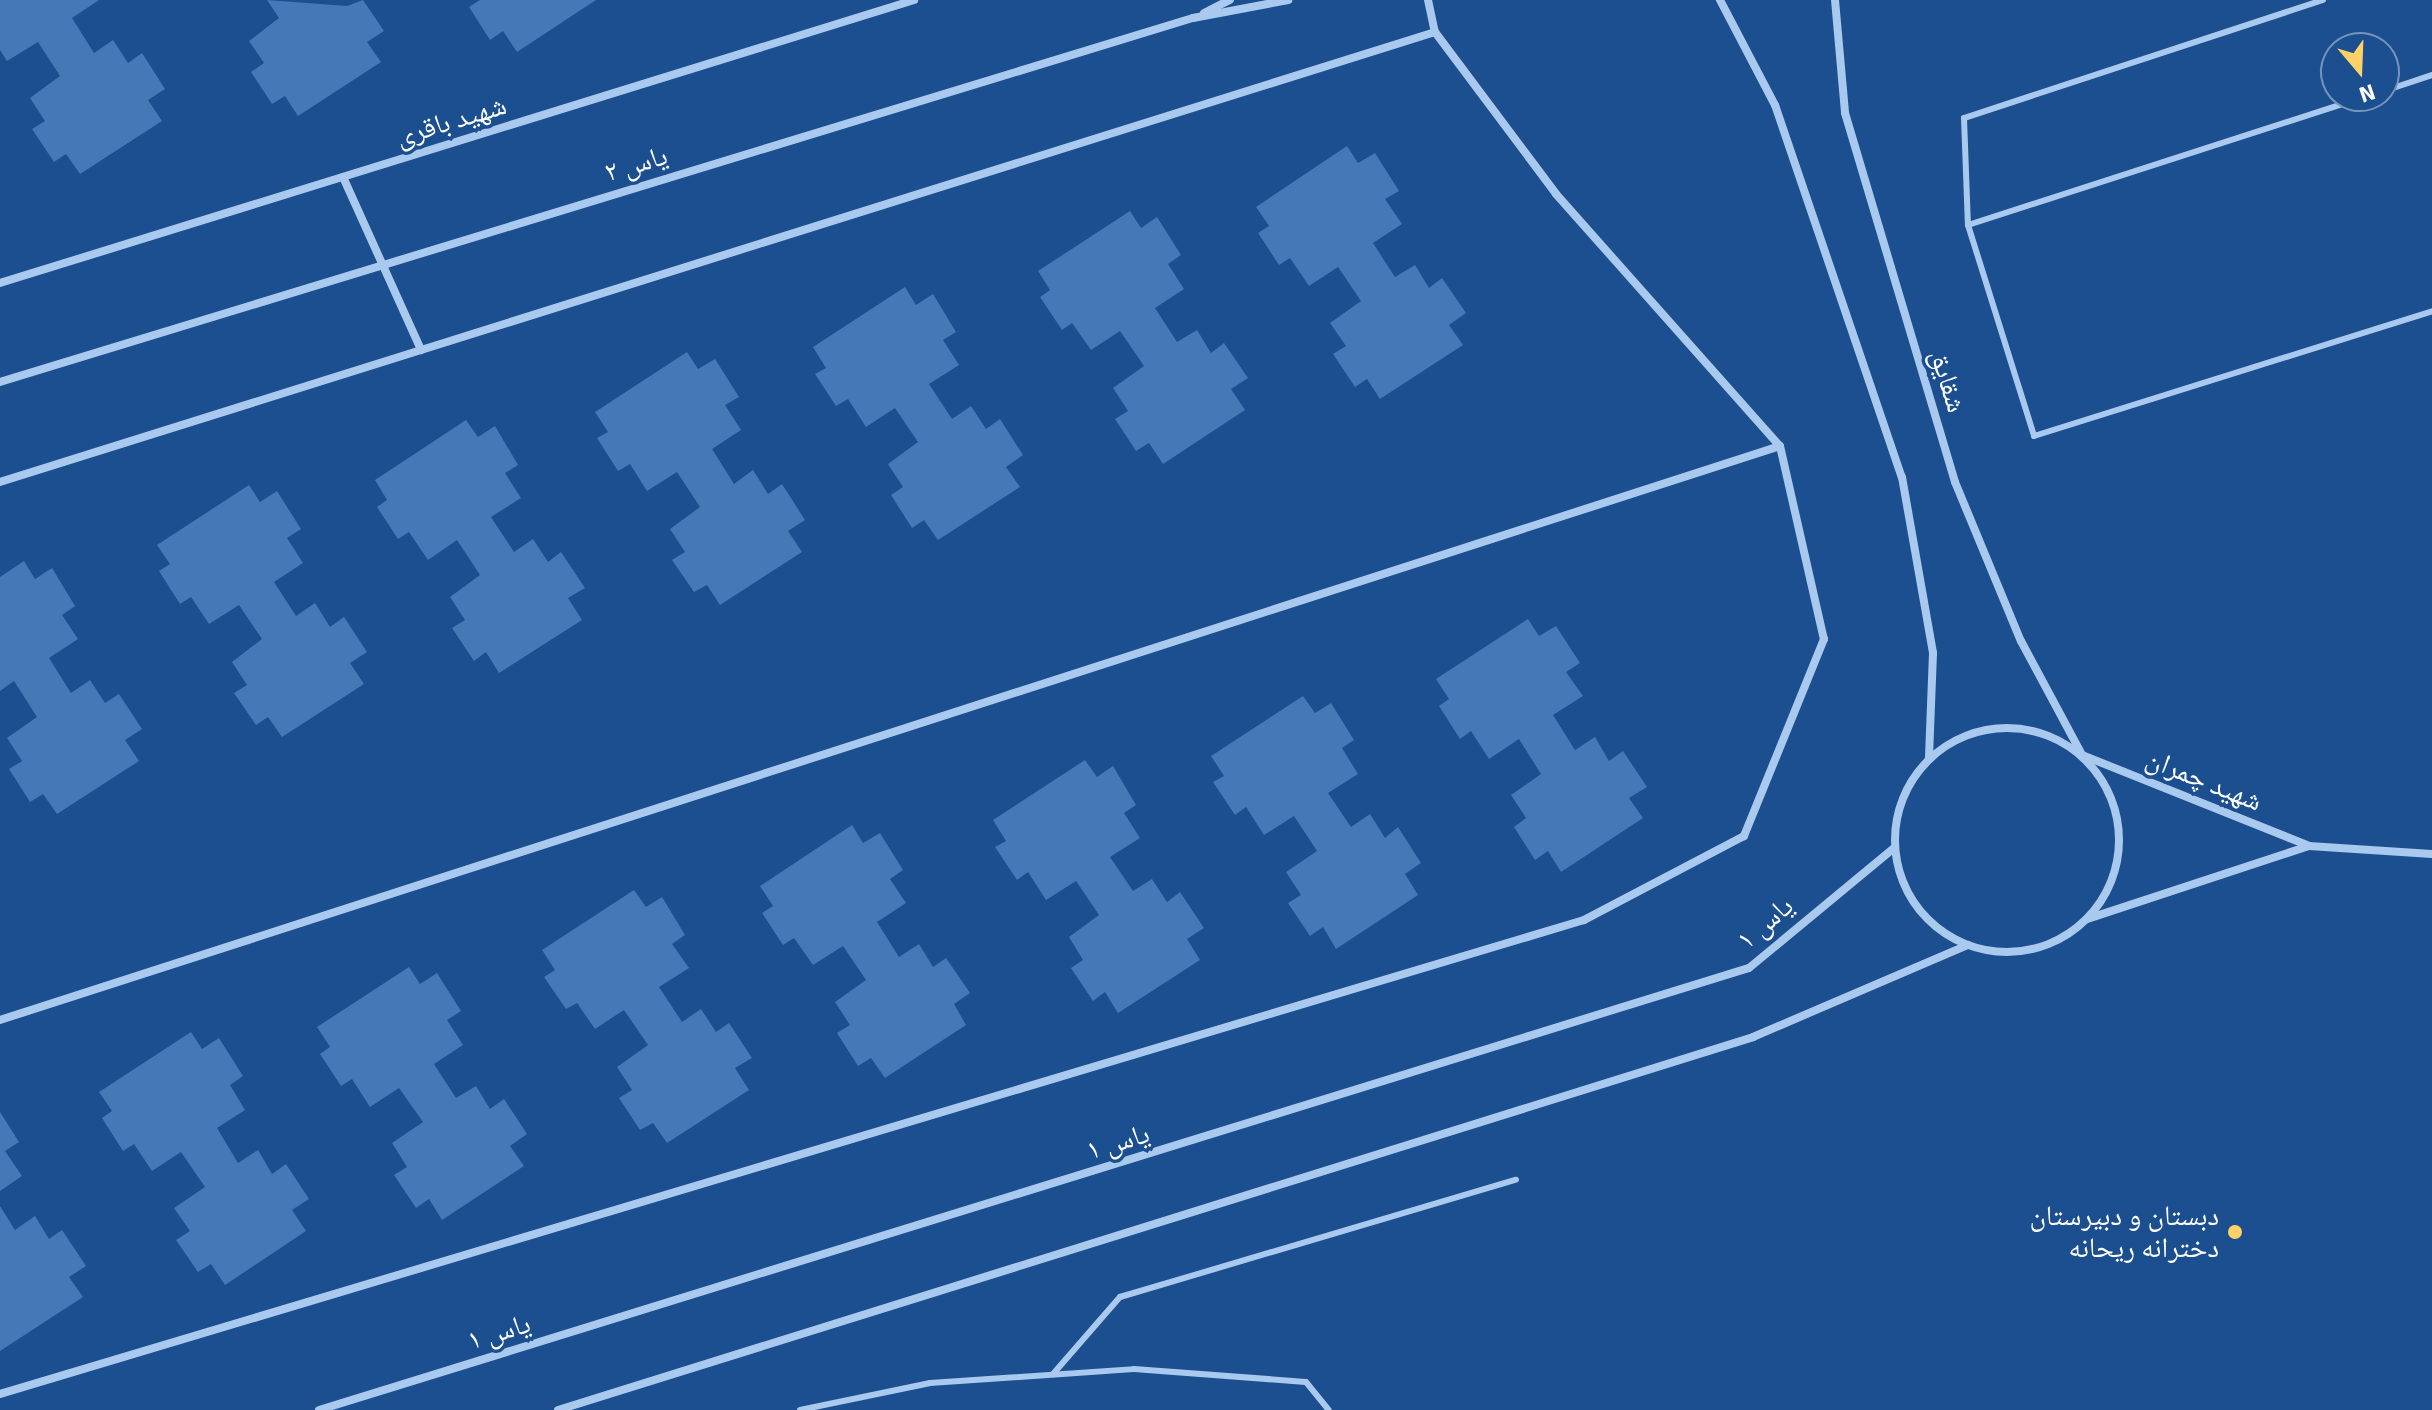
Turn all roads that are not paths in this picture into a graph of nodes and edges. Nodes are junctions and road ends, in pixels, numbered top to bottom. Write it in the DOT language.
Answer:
graph roads {
  1 [pos="914,0"];
  2 [pos="1230,0"];
  3 [pos="1288,0"];
  4 [pos="1428,0"];
  5 [pos="1720,0"];
  6 [pos="1835,0"];
  7 [pos="2323,0"];
  8 [pos="1193,18"];
  9 [pos="1435,32"];
  10 [pos="2432,75"];
  11 [pos="2400,86"];
  12 [pos="2320,111"];
  13 [pos="343,177"];
  14 [pos="1968,225"];
  15 [pos="381,264"];
  16 [pos="0,283"];
  17 [pos="2432,311"];
  18 [pos="421,350"];
  19 [pos="0,382"];
  20 [pos="1780,446"];
  21 [pos="0,482"];
  22 [pos="2082,755"];
  23 [pos="1929,759"];
  24 [pos="2309,846"];
  25 [pos="1894,848"];
  26 [pos="2432,854"];
  27 [pos="2087,919"];
  28 [pos="1968,945"];
  29 [pos="0,1020"];
  30 [pos="1516,1180"];
  31 [pos="1053,1374"];
  32 [pos="0,1394"];
  33 [pos="319,1410"];
  34 [pos="558,1410"];
  35 [pos="800,1410"];
  36 [pos="1329,1410"];
  1 -- 13 [label="street, شهید باقری"];
  2 -- 8 [label="street"];
  3 -- 8 [label="street, یاس ۲"];
  4 -- 9 [label="street"];
  5 -- 23 [label="street"];
  6 -- 22 [label="street, شقایق"];
  7 -- 14 [label="lane"];
  8 -- 15 [label="street, یاس ۲"];
  9 -- 18 [label="street"];
  9 -- 20 [label="street"];
  10 -- 11 [label="lane"];
  12 -- 14 [label="lane"];
  13 -- 15 [label="street"];
  13 -- 16 [label="street, شهید باقری"];
  14 -- 17 [label="lane"];
  15 -- 18 [label="street"];
  15 -- 19 [label="street, یاس ۲"];
  18 -- 21 [label="street"];
  20 -- 29 [label="street"];
  20 -- 32 [label="street"];
  22 -- 23 [label="street"];
  22 -- 24 [label="street, شهید چمران"];
  22 -- 27 [label="street"];
  23 -- 25 [label="street"];
  24 -- 26 [label="street, شهید چمران"];
  24 -- 27 [label="street, شهید چمران"];
  25 -- 28 [label="street"];
  25 -- 33 [label="street, یاس ۱"];
  27 -- 28 [label="street"];
  28 -- 34 [label="street"];
  30 -- 31 [label="lane"];
  31 -- 35 [label="lane"];
  31 -- 36 [label="lane"];
}
